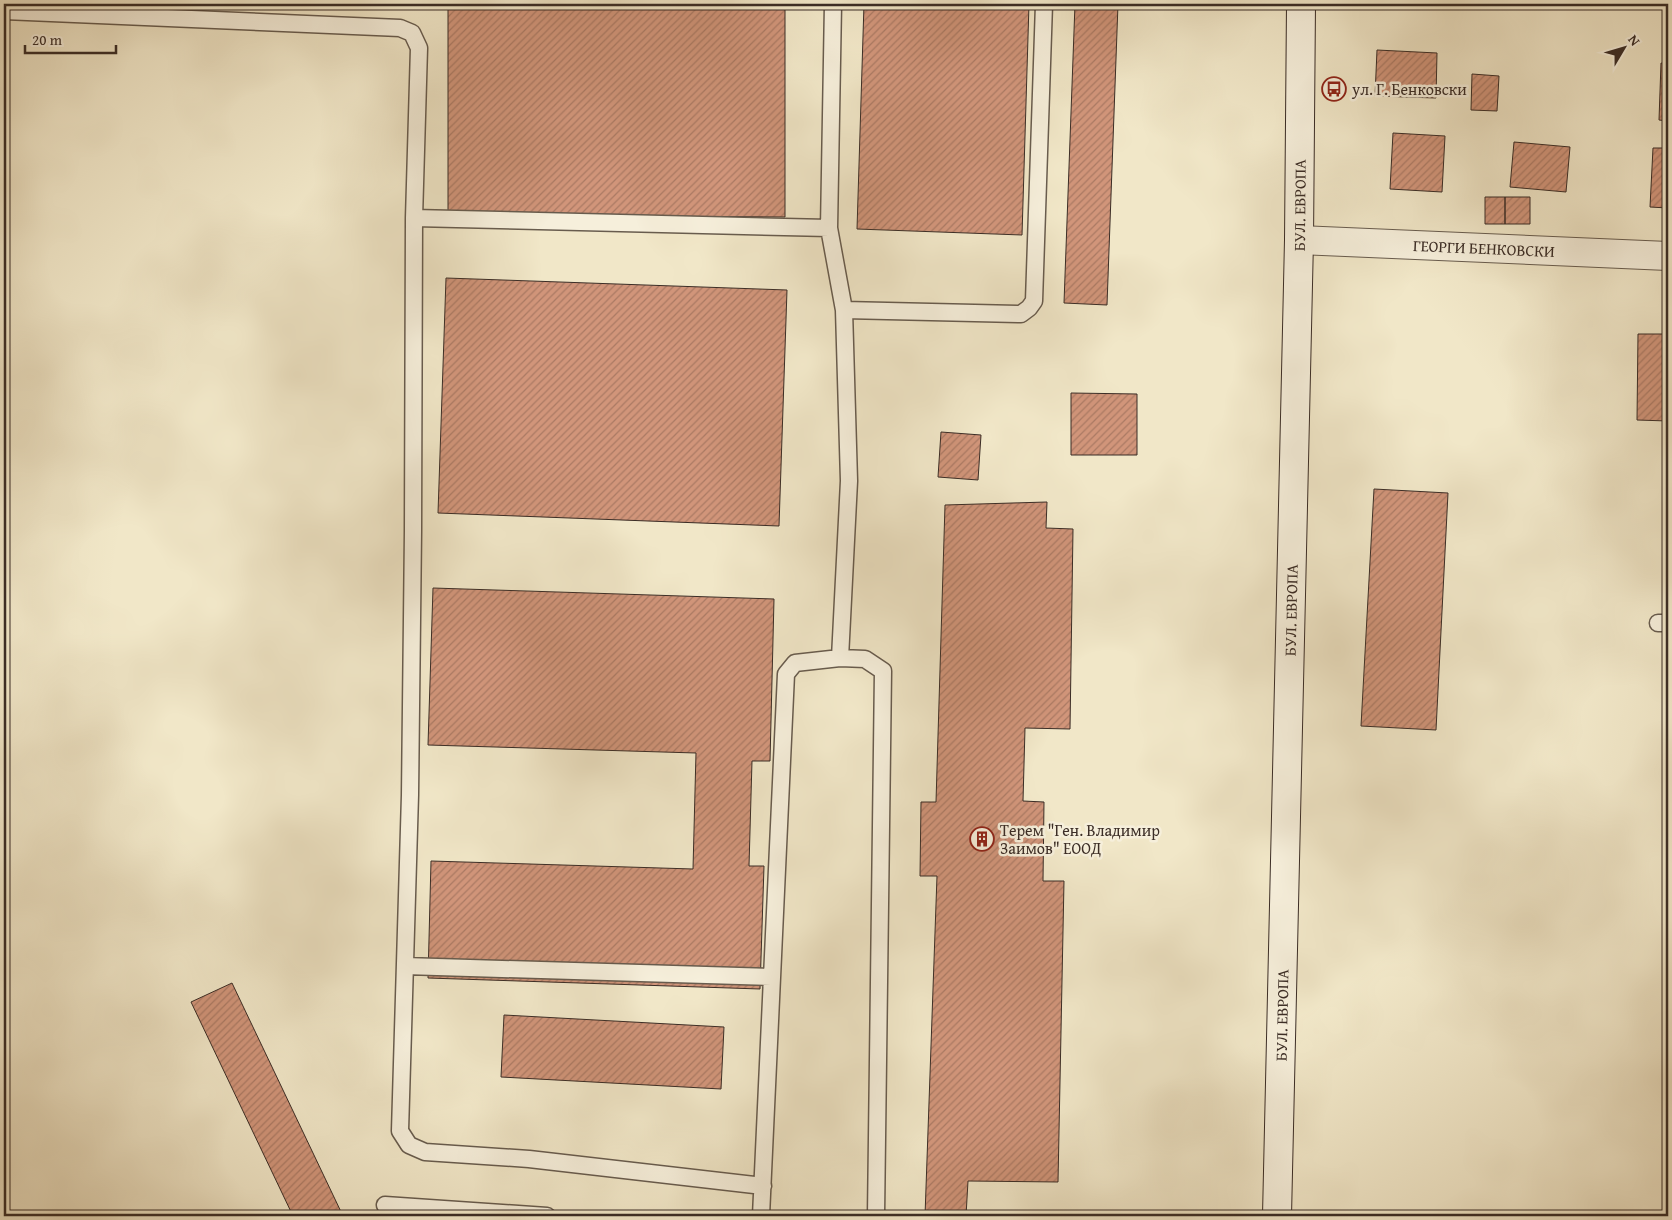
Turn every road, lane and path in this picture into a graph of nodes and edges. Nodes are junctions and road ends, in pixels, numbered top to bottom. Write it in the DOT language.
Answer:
graph roads {
  1 [pos="833,4"];
  2 [pos="1044,4"];
  3 [pos="1301,4"];
  4 [pos="4,11"];
  5 [pos="414,218"];
  6 [pos="829,228"];
  7 [pos="1298,240"];
  8 [pos="1668,256"];
  9 [pos="844,310"];
  10 [pos="840,658"];
  11 [pos="405,966"];
  12 [pos="771,977"];
  13 [pos="763,1186"];
  14 [pos="392,1216"];
  15 [pos="547,1216"];
  16 [pos="761,1216"];
  17 [pos="876,1216"];
  18 [pos="1277,1216"];
  1 -- 6 [label="lane"];
  2 -- 9 [label="lane"];
  3 -- 7 [label="street, БУЛ. ЕВРОПА"];
  4 -- 5 [label="lane"];
  5 -- 6 [label="lane"];
  5 -- 11 [label="lane"];
  6 -- 9 [label="lane"];
  7 -- 8 [label="street, ГЕОРГИ БЕНКОВСКИ"];
  7 -- 18 [label="street, БУЛ. ЕВРОПА"];
  9 -- 10 [label="lane"];
  10 -- 12 [label="lane"];
  10 -- 17 [label="lane"];
  11 -- 12 [label="lane"];
  11 -- 13 [label="lane"];
  12 -- 13 [label="lane"];
  13 -- 16 [label="lane"];
  14 -- 15 [label="lane"];
}
